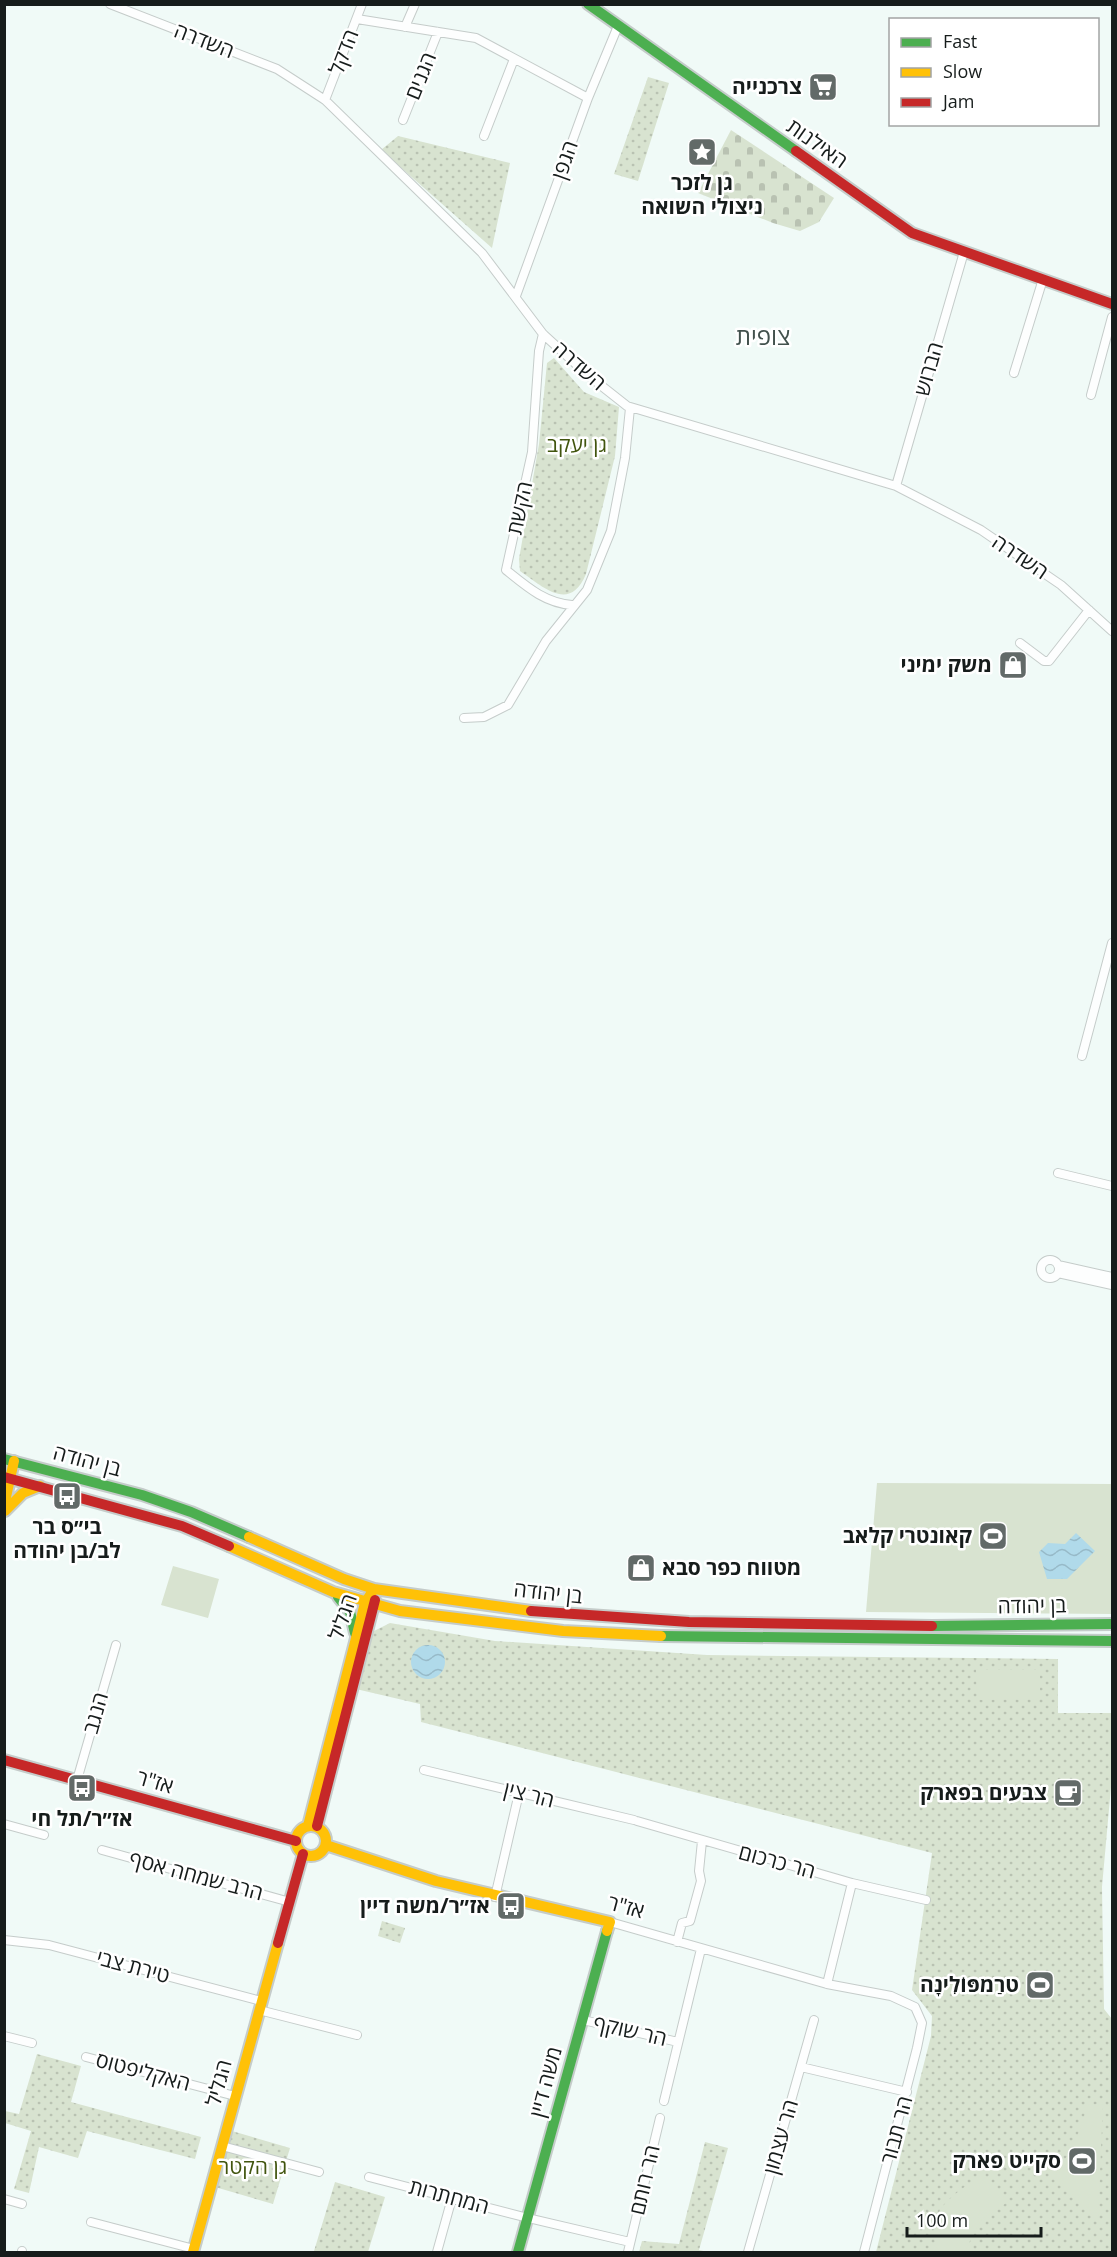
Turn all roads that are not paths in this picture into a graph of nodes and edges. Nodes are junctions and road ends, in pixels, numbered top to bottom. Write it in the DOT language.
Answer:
graph roads {
  1 [pos="110,4"];
  2 [pos="362,4"];
  3 [pos="415,4"];
  4 [pos="588,4"];
  5 [pos="357,19"];
  6 [pos="618,26"];
  7 [pos="405,27"];
  8 [pos="438,32"];
  9 [pos="514,59"];
  10 [pos="588,98"];
  11 [pos="325,100"];
  12 [pos="403,120"];
  13 [pos="484,136"];
  14 [pos="964,252"];
  15 [pos="1042,279"];
  16 [pos="516,296"];
  17 [pos="1113,304"];
  18 [pos="1113,316"];
  19 [pos="543,334"];
  20 [pos="1014,373"];
  21 [pos="1090,394"];
  22 [pos="630,408"];
  23 [pos="896,486"];
  24 [pos="572,605"];
  25 [pos="1089,610"];
  26 [pos="1113,631"];
  27 [pos="1020,643"];
  28 [pos="464,718"];
  29 [pos="1113,943"];
  30 [pos="1082,1056"];
  31 [pos="1058,1173"];
  32 [pos="1113,1186"];
  33 [pos="1113,1277"];
  34 [pos="1113,1285"];
  35 [pos="9,1460"];
  36 [pos="8,1477"];
  37 [pos="41,1486"];
  38 [pos="4,1506"];
  39 [pos="4,1511"];
  40 [pos="374,1589"];
  41 [pos="333,1592"];
  42 [pos="370,1605"];
  43 [pos="400,1611"];
  44 [pos="1113,1624"];
  45 [pos="369,1631"];
  46 [pos="356,1636"];
  47 [pos="1113,1641"];
  48 [pos="116,1645"];
  49 [pos="4,1760"];
  50 [pos="424,1770"];
  51 [pos="77,1780"];
  52 [pos="519,1793"];
  53 [pos="4,1824"];
  54 [pos="313,1826"];
  55 [pos="44,1835"];
  56 [pos="296,1841"];
  57 [pos="702,1841"];
  58 [pos="326,1845"];
  59 [pos="102,1850"];
  60 [pos="303,1854"];
  61 [pos="852,1883"];
  62 [pos="495,1897"];
  63 [pos="926,1900"];
  64 [pos="290,1902"];
  65 [pos="610,1922"];
  66 [pos="4,1940"];
  67 [pos="677,1942"];
  68 [pos="701,1949"];
  69 [pos="827,1984"];
  70 [pos="260,2006"];
  71 [pos="915,2007"];
  72 [pos="583,2020"];
  73 [pos="814,2020"];
  74 [pos="357,2035"];
  75 [pos="4,2036"];
  76 [pos="678,2042"];
  77 [pos="32,2043"];
  78 [pos="86,2057"];
  79 [pos="801,2067"];
  80 [pos="907,2092"];
  81 [pos="236,2096"];
  82 [pos="664,2101"];
  83 [pos="660,2118"];
  84 [pos="222,2146"];
  85 [pos="319,2172"];
  86 [pos="369,2176"];
  87 [pos="452,2198"];
  88 [pos="4,2199"];
  89 [pos="22,2204"];
  90 [pos="528,2218"];
  91 [pos="91,2222"];
  92 [pos="630,2242"];
  93 [pos="193,2251"];
  94 [pos="438,2253"];
  95 [pos="519,2253"];
  96 [pos="628,2253"];
  97 [pos="748,2253"];
  98 [pos="864,2253"];
  1 -- 11 [label="street, השדרה"];
  2 -- 5 [label="street, הדקל"];
  3 -- 7 [label="street, הגנים"];
  4 -- 6 [label="street, האילנות"];
  5 -- 7 [label="street, הגנים"];
  5 -- 11 [label="street, הדקל"];
  6 -- 10 [label="street, הגפן"];
  6 -- 14 [label="street, האילנות"];
  7 -- 8 [label="street, הגנים"];
  8 -- 9 [label="street, הגנים"];
  8 -- 12 [label="street, הגנים"];
  9 -- 10 [label="street, הגנים"];
  9 -- 13 [label="street"];
  10 -- 16 [label="street, הגפן"];
  11 -- 16 [label="street, השדרה"];
  14 -- 15 [label="street, האילנות"];
  14 -- 23 [label="street, הברוש"];
  15 -- 17 [label="street, האילנות"];
  15 -- 20 [label="street"];
  16 -- 19 [label="street, השדרה"];
  18 -- 21 [label="street"];
  19 -- 22 [label="street, השדרה"];
  19 -- 24 [label="street, הקשת"];
  22 -- 23 [label="street, השדרה"];
  22 -- 24 [label="street"];
  23 -- 25 [label="street, השדרה"];
  24 -- 28 [label="street"];
  25 -- 26 [label="street, השדרה"];
  25 -- 27 [label="street"];
  29 -- 30 [label="street"];
  31 -- 32 [label="street"];
  33 -- 34 [label="street"];
  35 -- 36 [label="street"];
  35 -- 40 [label="street, בן יהודה"];
  36 -- 37 [label="street, בן יהודה"];
  36 -- 38 [label="street"];
  37 -- 39 [label="street"];
  37 -- 41 [label="street, בן יהודה"];
  40 -- 42 [label="street, הגליל"];
  40 -- 44 [label="street, בן יהודה"];
  41 -- 42 [label="street, בן יהודה"];
  41 -- 46 [label="street"];
  42 -- 43 [label="street, בן יהודה"];
  42 -- 45 [label="street, הגליל"];
  42 -- 46 [label="street, הגליל"];
  43 -- 45 [label="street"];
  43 -- 47 [label="street, בן יהודה"];
  45 -- 54 [label="street, הגליל"];
  46 -- 54 [label="street, הגליל"];
  48 -- 51 [label="street, הנגב"];
  49 -- 51 [label="street, אז\"ר"];
  50 -- 52 [label="street, הר צין"];
  51 -- 56 [label="street, אז\"ר"];
  52 -- 57 [label="street, הר צין"];
  52 -- 62 [label="street"];
  53 -- 55 [label="street"];
  54 -- 56 [label="street"];
  54 -- 58 [label="street"];
  56 -- 60 [label="street"];
  57 -- 61 [label="street, הר כרכום"];
  57 -- 67 [label="street"];
  58 -- 60 [label="street"];
  58 -- 62 [label="street, אז\"ר"];
  59 -- 64 [label="street, הרב שמחה אסף"];
  60 -- 64 [label="street, הגליל"];
  61 -- 63 [label="street, הר כרכום"];
  61 -- 69 [label="street"];
  62 -- 65 [label="street, אז\"ר"];
  64 -- 70 [label="street, הגליל"];
  65 -- 67 [label="street, אז\"ר"];
  65 -- 72 [label="street, משה דיין"];
  66 -- 70 [label="street, טירת צבי"];
  67 -- 68 [label="street, אז\"ר"];
  68 -- 69 [label="street, אז\"ר"];
  68 -- 76 [label="street, הר שוקף"];
  69 -- 71 [label="street, אז\"ר"];
  70 -- 74 [label="street, טירת צבי"];
  70 -- 81 [label="street, הגליל"];
  71 -- 80 [label="street, הר תבור"];
  72 -- 76 [label="street, הר שוקף"];
  72 -- 90 [label="street, משה דיין"];
  73 -- 79 [label="street, הר עצמון"];
  75 -- 77 [label="street"];
  76 -- 82 [label="street, הר שוקף"];
  78 -- 81 [label="street, האקליפטוס"];
  79 -- 80 [label="street"];
  79 -- 97 [label="street, הר עצמון"];
  80 -- 98 [label="street, הר תבור"];
  81 -- 84 [label="street, הגליל"];
  83 -- 92 [label="street, הר רותם"];
  84 -- 85 [label="street"];
  84 -- 93 [label="street, הגליל"];
  86 -- 87 [label="street, המחתרות"];
  87 -- 90 [label="street, המחתרות"];
  87 -- 94 [label="street"];
  88 -- 89 [label="street"];
  90 -- 92 [label="street, הר רותם"];
  90 -- 95 [label="street, משה דיין"];
  91 -- 93 [label="street"];
  92 -- 96 [label="street, הר רותם"];
}
